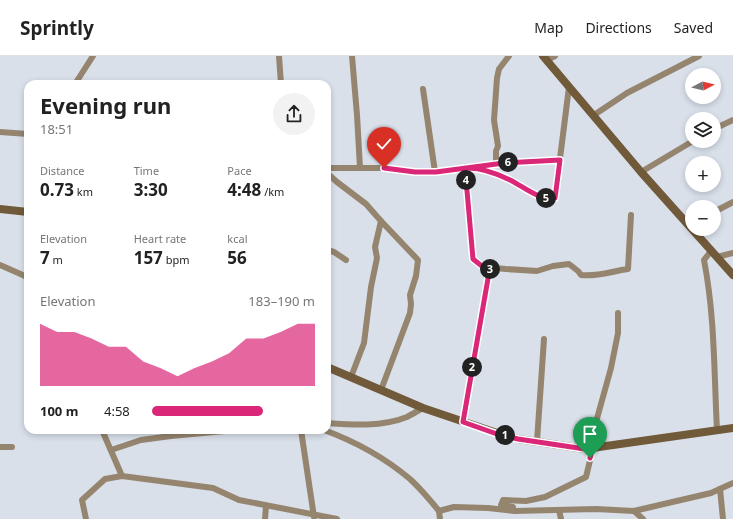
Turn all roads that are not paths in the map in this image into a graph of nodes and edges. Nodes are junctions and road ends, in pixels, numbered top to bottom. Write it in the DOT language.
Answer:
graph roads {
  1 [pos="92,56"];
  2 [pos="279,56"];
  3 [pos="352,56"];
  4 [pos="509,56"];
  5 [pos="555,56"];
  6 [pos="699,56"];
  7 [pos="545,58"];
  8 [pos="77,80"];
  9 [pos="281,80"];
  10 [pos="569,87"];
  11 [pos="423,89"];
  12 [pos="594,115"];
  13 [pos="733,120"];
  14 [pos="721,126"];
  15 [pos="0,132"];
  16 [pos="24,134"];
  17 [pos="685,145"];
  18 [pos="560,160"];
  19 [pos="496,164"];
  20 [pos="331,168"];
  21 [pos="360,168"];
  22 [pos="435,172"];
  23 [pos="641,172"];
  24 [pos="331,177"];
  25 [pos="733,202"];
  26 [pos="721,208"];
  27 [pos="0,209"];
  28 [pos="24,212"];
  29 [pos="631,215"];
  30 [pos="685,220"];
  31 [pos="381,221"];
  32 [pos="699,236"];
  33 [pos="331,251"];
  34 [pos="733,253"];
  35 [pos="714,254"];
  36 [pos="346,260"];
  37 [pos="0,265"];
  38 [pos="490,267"];
  39 [pos="733,275"];
  40 [pos="24,276"];
  41 [pos="618,313"];
  42 [pos="544,339"];
  43 [pos="331,369"];
  44 [pos="351,378"];
  45 [pos="382,390"];
  46 [pos="423,408"];
  47 [pos="463,422"];
  48 [pos="331,423"];
  49 [pos="733,428"];
  50 [pos="717,430"];
  51 [pos="331,433"];
  52 [pos="104,434"];
  53 [pos="193,434"];
  54 [pos="302,434"];
  55 [pos="537,441"];
  56 [pos="0,447"];
  57 [pos="12,448"];
  58 [pos="593,448"];
  59 [pos="111,450"];
  60 [pos="122,476"];
  61 [pos="733,483"];
  62 [pos="720,489"];
  63 [pos="266,506"];
  64 [pos="528,510"];
  65 [pos="559,510"];
  66 [pos="439,511"];
  67 [pos="634,511"];
  68 [pos="314,517"];
  69 [pos="86,519"];
  70 [pos="265,519"];
  71 [pos="337,519"];
  72 [pos="440,519"];
  73 [pos="561,519"];
  74 [pos="643,519"];
  75 [pos="723,519"];
  1 -- 8 [label="street"];
  2 -- 9 [label="street"];
  3 -- 21 [label="street"];
  4 -- 19 [label="street"];
  5 -- 7 [label="street"];
  6 -- 12 [label="street"];
  7 -- 10 [label="street"];
  10 -- 12 [label="street"];
  10 -- 18 [label="street"];
  11 -- 22 [label="street"];
  12 -- 23 [label="street"];
  13 -- 14 [label="street"];
  15 -- 16 [label="street"];
  17 -- 23 [label="street"];
  18 -- 19 [label="street"];
  18 -- 38 [label="street"];
  19 -- 22 [label="street"];
  20 -- 21 [label="street"];
  21 -- 22 [label="street"];
  23 -- 30 [label="street"];
  24 -- 31 [label="street"];
  25 -- 26 [label="street"];
  27 -- 28 [label="street"];
  29 -- 38 [label="street"];
  31 -- 44 [label="street"];
  31 -- 45 [label="street"];
  32 -- 35 [label="street"];
  33 -- 36 [label="street"];
  34 -- 35 [label="street"];
  35 -- 39 [label="street"];
  35 -- 50 [label="street"];
  37 -- 40 [label="street"];
  38 -- 47 [label="street"];
  41 -- 58 [label="street"];
  42 -- 55 [label="street"];
  43 -- 44 [label="street"];
  44 -- 45 [label="street"];
  45 -- 46 [label="street"];
  46 -- 47 [label="street"];
  46 -- 48 [label="street"];
  47 -- 55 [label="street"];
  49 -- 50 [label="street"];
  50 -- 58 [label="street"];
  51 -- 66 [label="street"];
  52 -- 59 [label="street"];
  53 -- 59 [label="street"];
  54 -- 68 [label="street"];
  55 -- 58 [label="street"];
  56 -- 57 [label="street"];
  58 -- 64 [label="street"];
  59 -- 60 [label="street"];
  60 -- 63 [label="street"];
  60 -- 69 [label="street"];
  61 -- 62 [label="street"];
  62 -- 67 [label="street"];
  62 -- 75 [label="street"];
  63 -- 68 [label="street"];
  63 -- 70 [label="street"];
  64 -- 65 [label="street"];
  64 -- 66 [label="street"];
  65 -- 67 [label="street"];
  65 -- 73 [label="street"];
  66 -- 72 [label="street"];
  67 -- 74 [label="street"];
  68 -- 71 [label="street"];
}
